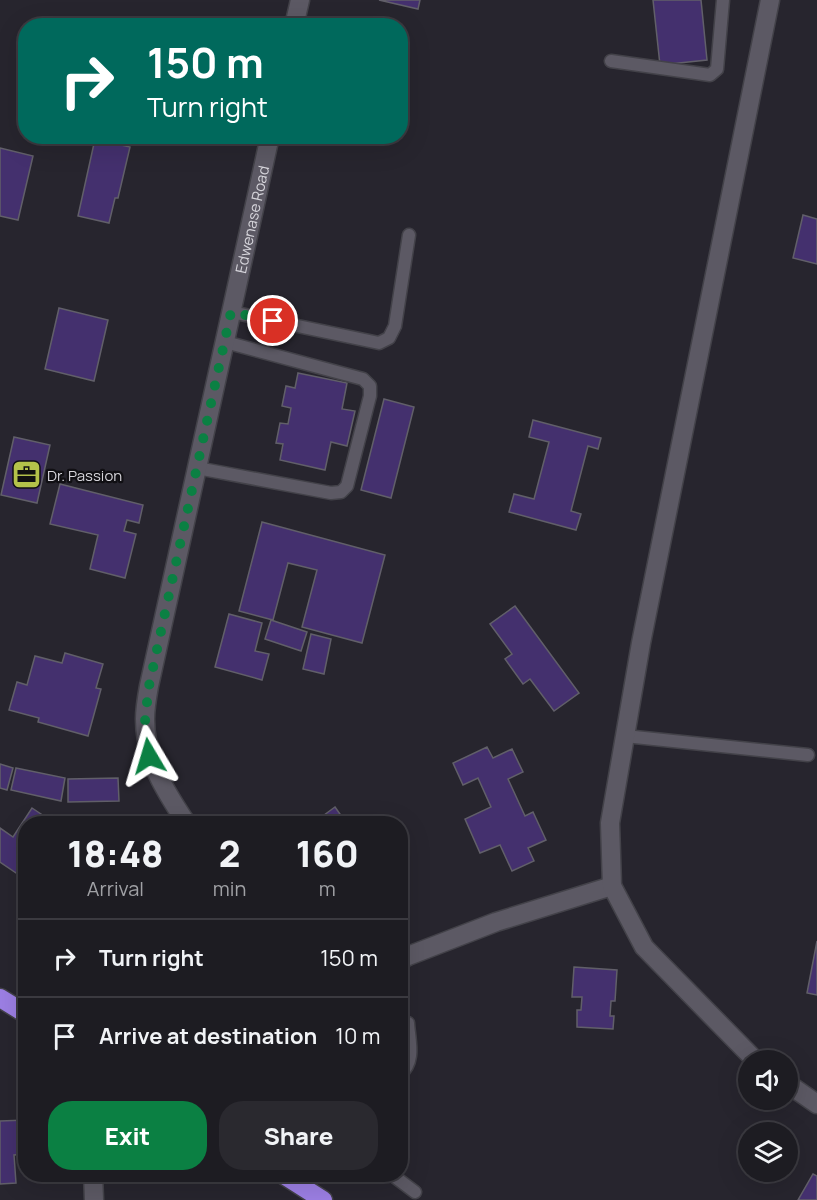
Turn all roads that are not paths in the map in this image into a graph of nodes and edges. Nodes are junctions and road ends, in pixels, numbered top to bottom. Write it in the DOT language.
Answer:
graph roads {
  1 [pos="300,0"];
  2 [pos="723,0"];
  3 [pos="770,0"];
  4 [pos="296,18"];
  5 [pos="610,61"];
  6 [pos="268,144"];
  7 [pos="409,236"];
  8 [pos="231,312"];
  9 [pos="225,342"];
  10 [pos="197,468"];
  11 [pos="625,736"];
  12 [pos="808,755"];
  13 [pos="182,816"];
  14 [pos="612,886"];
  15 [pos="408,956"];
  16 [pos="0,998"];
  17 [pos="18,1009"];
  18 [pos="408,1023"];
  19 [pos="745,1050"];
  20 [pos="408,1065"];
  21 [pos="798,1091"];
  22 [pos="817,1104"];
  23 [pos="93,1182"];
  24 [pos="295,1182"];
  25 [pos="402,1182"];
  26 [pos="415,1192"];
  27 [pos="94,1200"];
  28 [pos="323,1200"];
  1 -- 4 [label="street"];
  2 -- 5 [label="lane"];
  3 -- 11 [label="street"];
  6 -- 8 [label="street, Edwenase Road"];
  7 -- 8 [label="lane"];
  8 -- 9 [label="street, Edwenase Road"];
  9 -- 10 [label="street, Edwenase Road"];
  9 -- 10 [label="lane"];
  10 -- 13 [label="street, Edwenase Road"];
  11 -- 12 [label="lane"];
  11 -- 14 [label="street"];
  14 -- 15 [label="street"];
  14 -- 19 [label="street"];
  16 -- 17 [label="highway"];
  18 -- 20 [label="lane"];
  21 -- 22 [label="street"];
  23 -- 27 [label="street"];
  24 -- 28 [label="highway"];
  25 -- 26 [label="lane"];
}
